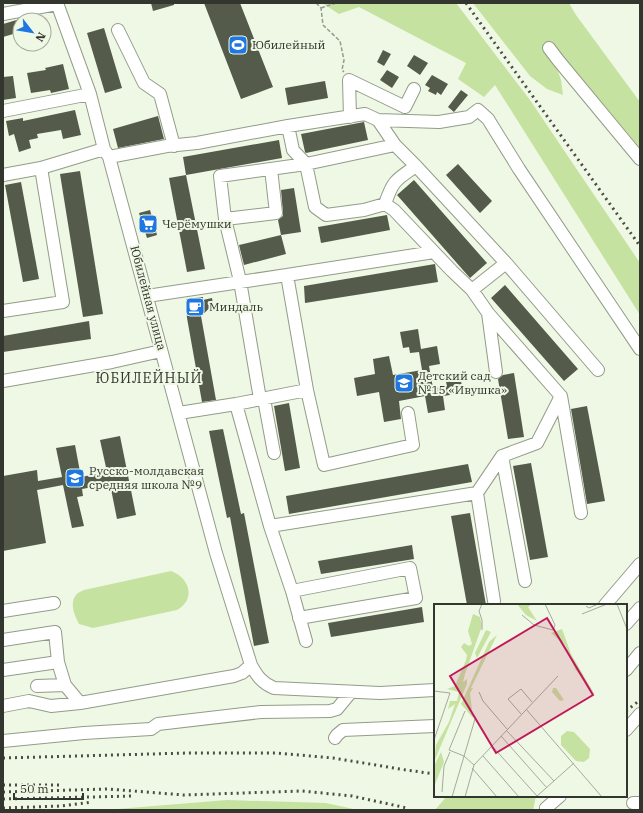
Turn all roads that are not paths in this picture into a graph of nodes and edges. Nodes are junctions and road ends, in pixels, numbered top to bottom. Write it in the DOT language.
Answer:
graph roads {
  1 [pos="57,4"];
  2 [pos="3,14"];
  3 [pos="118,30"];
  4 [pos="549,48"];
  5 [pos="414,89"];
  6 [pos="90,94"];
  7 [pos="3,111"];
  8 [pos="350,117"];
  9 [pos="378,120"];
  10 [pos="288,126"];
  11 [pos="396,145"];
  12 [pos="174,146"];
  13 [pos="107,153"];
  14 [pos="640,159"];
  15 [pos="306,164"];
  16 [pos="416,166"];
  17 [pos="41,168"];
  18 [pos="271,169"];
  19 [pos="3,175"];
  20 [pos="385,204"];
  21 [pos="225,219"];
  22 [pos="434,252"];
  23 [pos="506,264"];
  24 [pos="287,275"];
  25 [pos="240,281"];
  26 [pos="472,290"];
  27 [pos="147,296"];
  28 [pos="3,312"];
  29 [pos="488,313"];
  30 [pos="640,349"];
  31 [pos="162,351"];
  32 [pos="598,370"];
  33 [pos="496,372"];
  34 [pos="3,381"];
  35 [pos="307,390"];
  36 [pos="560,395"];
  37 [pos="262,399"];
  38 [pos="236,404"];
  39 [pos="179,413"];
  40 [pos="408,413"];
  41 [pos="274,453"];
  42 [pos="502,456"];
  43 [pos="477,493"];
  44 [pos="581,513"];
  45 [pos="270,526"];
  46 [pos="640,564"];
  47 [pos="524,582"];
  48 [pos="292,591"];
  49 [pos="494,601"];
  50 [pos="54,603"];
  51 [pos="606,604"];
  52 [pos="640,608"];
  53 [pos="3,611"];
  54 [pos="299,618"];
  55 [pos="627,623"];
  56 [pos="3,640"];
  57 [pos="306,641"];
  58 [pos="640,653"];
  59 [pos="58,662"];
  60 [pos="250,665"];
  61 [pos="627,669"];
  62 [pos="3,670"];
  63 [pos="65,685"];
  64 [pos="37,686"];
  65 [pos="434,690"];
  66 [pos="351,692"];
  67 [pos="80,703"];
  68 [pos="3,706"];
  69 [pos="640,714"];
  70 [pos="434,726"];
  71 [pos="627,729"];
  72 [pos="336,738"];
  73 [pos="3,741"];
  74 [pos="559,797"];
  75 [pos="547,810"];
  1 -- 2 [label="street"];
  1 -- 6 [label="street, Юбилейная улица"];
  3 -- 12 [label="street"];
  4 -- 14 [label="street"];
  5 -- 8 [label="street"];
  6 -- 7 [label="street"];
  6 -- 13 [label="street, Юбилейная улица"];
  8 -- 9 [label="street"];
  8 -- 10 [label="street"];
  9 -- 11 [label="street"];
  9 -- 30 [label="street"];
  10 -- 12 [label="street"];
  10 -- 15 [label="street"];
  11 -- 15 [label="street"];
  11 -- 16 [label="street"];
  12 -- 13 [label="street"];
  13 -- 17 [label="street"];
  13 -- 27 [label="street, Юбилейная улица"];
  15 -- 18 [label="street"];
  15 -- 20 [label="street"];
  16 -- 20 [label="street"];
  16 -- 23 [label="street"];
  17 -- 19 [label="street"];
  17 -- 28 [label="street"];
  18 -- 21 [label="street"];
  18 -- 21 [label="street"];
  20 -- 22 [label="street"];
  21 -- 25 [label="street"];
  22 -- 24 [label="street"];
  22 -- 26 [label="street"];
  23 -- 26 [label="street"];
  23 -- 32 [label="street"];
  24 -- 25 [label="street"];
  24 -- 35 [label="street"];
  25 -- 27 [label="street"];
  25 -- 37 [label="street"];
  26 -- 29 [label="street"];
  27 -- 31 [label="street, Юбилейная улица"];
  29 -- 33 [label="street"];
  29 -- 36 [label="street"];
  31 -- 34 [label="street"];
  31 -- 39 [label="street, Юбилейная улица"];
  35 -- 37 [label="street"];
  35 -- 40 [label="street"];
  36 -- 42 [label="street"];
  36 -- 44 [label="street"];
  37 -- 38 [label="street"];
  37 -- 41 [label="street"];
  38 -- 39 [label="street"];
  38 -- 45 [label="street"];
  39 -- 60 [label="street, Юбилейная улица"];
  42 -- 43 [label="street"];
  42 -- 47 [label="street"];
  43 -- 45 [label="street"];
  43 -- 49 [label="street"];
  45 -- 48 [label="street"];
  46 -- 51 [label="street"];
  48 -- 54 [label="street"];
  48 -- 54 [label="street"];
  50 -- 53 [label="street"];
  52 -- 55 [label="street"];
  54 -- 57 [label="street"];
  56 -- 59 [label="street"];
  58 -- 61 [label="street"];
  59 -- 62 [label="street"];
  59 -- 63 [label="street"];
  60 -- 66 [label="street, Юбилейная улица"];
  60 -- 67 [label="street"];
  63 -- 64 [label="street"];
  63 -- 67 [label="street"];
  65 -- 66 [label="street, Юбилейная улица"];
  66 -- 73 [label="street"];
  67 -- 68 [label="street"];
  69 -- 71 [label="street"];
  70 -- 72 [label="street"];
  74 -- 75 [label="street"];
}
